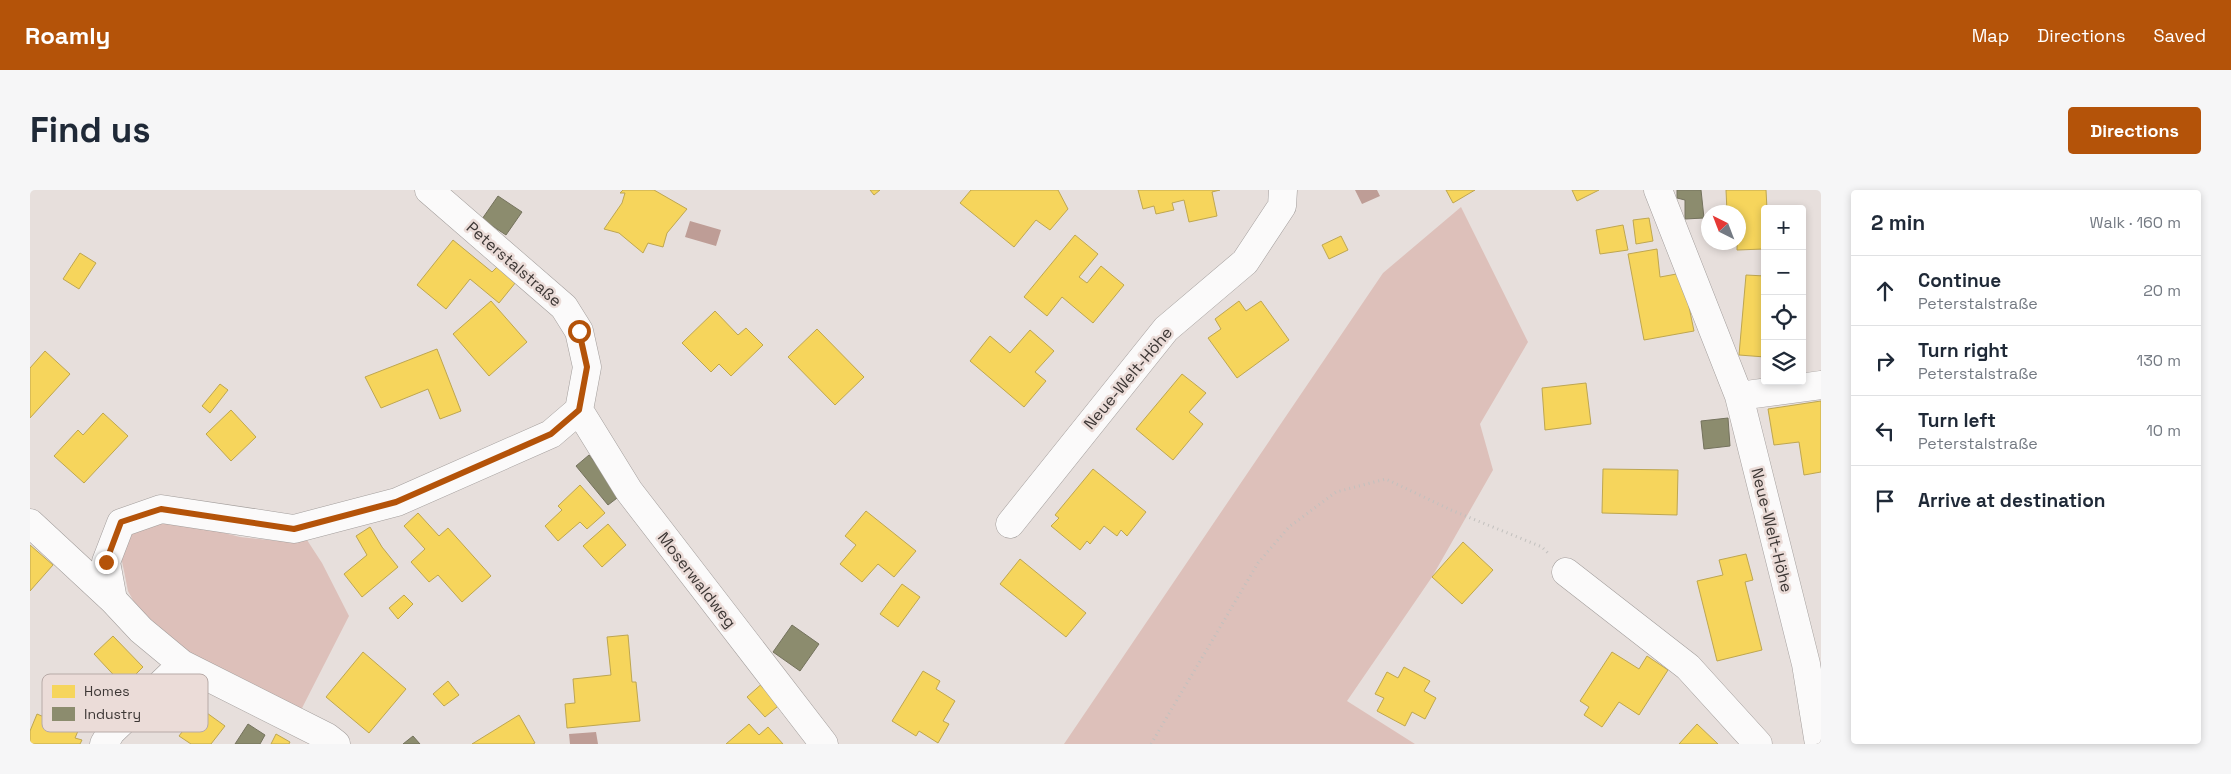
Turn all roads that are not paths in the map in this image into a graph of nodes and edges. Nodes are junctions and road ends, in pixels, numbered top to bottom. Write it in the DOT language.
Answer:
graph roads {
  1 [pos="429,190"];
  2 [pos="1282,190"];
  3 [pos="1658,190"];
  4 [pos="1821,385"];
  5 [pos="1739,396"];
  6 [pos="579,410"];
  7 [pos="30,523"];
  8 [pos="1010,524"];
  9 [pos="1566,572"];
  10 [pos="113,600"];
  11 [pos="1814,662"];
  12 [pos="182,664"];
  13 [pos="172,674"];
  14 [pos="202,674"];
  15 [pos="208,677"];
  16 [pos="112,732"];
  17 [pos="104,744"];
  18 [pos="336,744"];
  19 [pos="824,744"];
  20 [pos="1758,744"];
  21 [pos="1819,744"];
  1 -- 6 [label="street, Peterstalstraße"];
  2 -- 8 [label="street, Neue-Welt-Höhe"];
  3 -- 5 [label="street, Neue-Welt-Höhe"];
  4 -- 5 [label="street"];
  5 -- 11 [label="street, Neue-Welt-Höhe"];
  6 -- 10 [label="street"];
  6 -- 19 [label="street, Moserwaldweg"];
  7 -- 10 [label="street"];
  9 -- 20 [label="street"];
  10 -- 12 [label="street"];
  11 -- 21 [label="street, Neue-Welt-Höhe"];
  12 -- 13 [label="street"];
  12 -- 14 [label="street"];
  15 -- 18 [label="street"];
  16 -- 17 [label="street"];
}
